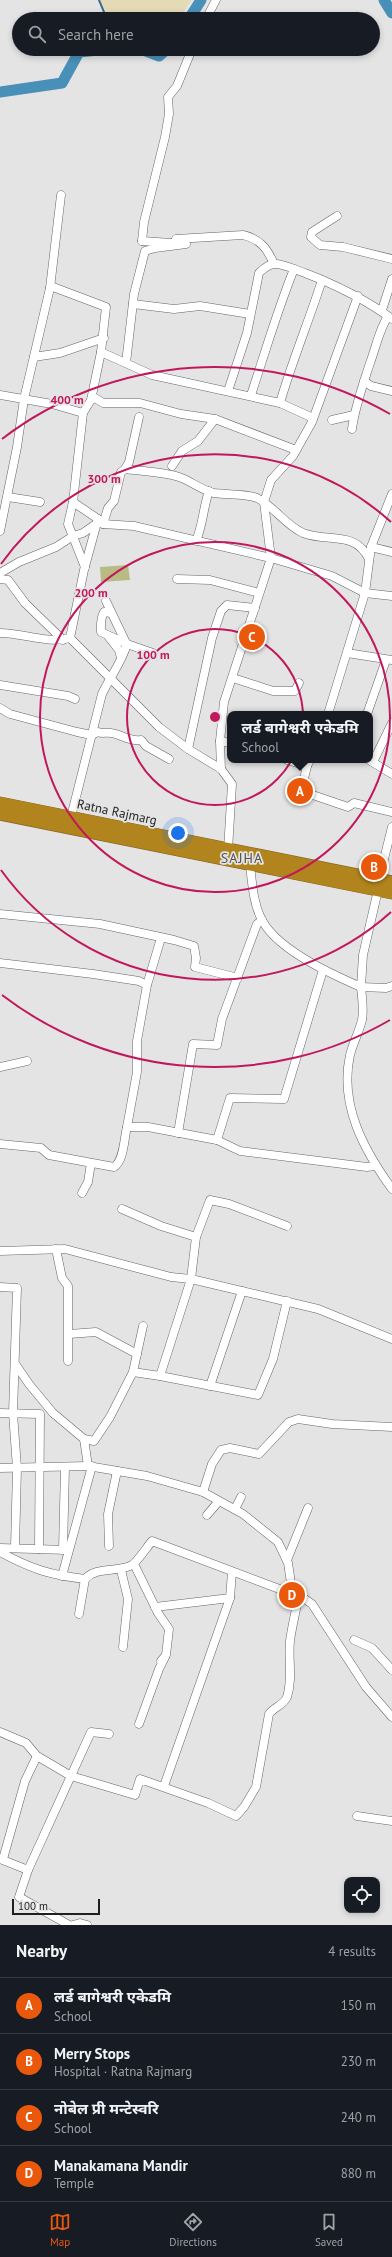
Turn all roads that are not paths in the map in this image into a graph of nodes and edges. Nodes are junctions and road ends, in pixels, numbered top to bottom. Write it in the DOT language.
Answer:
graph roads {
  1 [pos="216,0"];
  2 [pos="210,12"];
  3 [pos="189,56"];
  4 [pos="61,195"];
  5 [pos="336,216"];
  6 [pos="142,241"];
  7 [pos="392,259"];
  8 [pos="274,264"];
  9 [pos="294,269"];
  10 [pos="392,279"];
  11 [pos="322,280"];
  12 [pos="50,288"];
  13 [pos="358,296"];
  14 [pos="133,304"];
  15 [pos="250,314"];
  16 [pos="387,315"];
  17 [pos="104,338"];
  18 [pos="100,352"];
  19 [pos="34,357"];
  20 [pos="126,363"];
  21 [pos="364,382"];
  22 [pos="228,391"];
  23 [pos="392,391"];
  24 [pos="0,395"];
  25 [pos="250,395"];
  26 [pos="24,399"];
  27 [pos="90,400"];
  28 [pos="280,403"];
  29 [pos="339,412"];
  30 [pos="83,413"];
  31 [pos="351,416"];
  32 [pos="139,417"];
  33 [pos="313,418"];
  34 [pos="215,419"];
  35 [pos="332,420"];
  36 [pos="352,429"];
  37 [pos="296,450"];
  38 [pos="172,466"];
  39 [pos="124,469"];
  40 [pos="209,491"];
  41 [pos="392,494"];
  42 [pos="8,497"];
  43 [pos="40,502"];
  44 [pos="73,502"];
  45 [pos="264,502"];
  46 [pos="99,522"];
  47 [pos="0,531"];
  48 [pos="73,536"];
  49 [pos="196,541"];
  50 [pos="371,547"];
  51 [pos="392,552"];
  52 [pos="271,558"];
  53 [pos="369,559"];
  54 [pos="85,567"];
  55 [pos="0,573"];
  56 [pos="0,579"];
  57 [pos="178,579"];
  58 [pos="259,593"];
  59 [pos="365,593"];
  60 [pos="392,596"];
  61 [pos="106,601"];
  62 [pos="255,608"];
  63 [pos="111,613"];
  64 [pos="0,633"];
  65 [pos="108,636"];
  66 [pos="67,639"];
  67 [pos="127,644"];
  68 [pos="153,653"];
  69 [pos="347,653"];
  70 [pos="121,658"];
  71 [pos="389,660"];
  72 [pos="110,676"];
  73 [pos="233,678"];
  74 [pos="299,683"];
  75 [pos="0,685"];
  76 [pos="75,699"];
  77 [pos="0,708"];
  78 [pos="329,711"];
  79 [pos="368,711"];
  80 [pos="392,723"];
  81 [pos="92,735"];
  82 [pos="220,740"];
  83 [pos="227,742"];
  84 [pos="188,749"];
  85 [pos="373,757"];
  86 [pos="169,759"];
  87 [pos="373,762"];
  88 [pos="309,763"];
  89 [pos="221,770"];
  90 [pos="392,774"];
  91 [pos="0,803"];
  92 [pos="392,812"];
  93 [pos="0,814"];
  94 [pos="71,817"];
  95 [pos="392,831"];
  96 [pos="228,850"];
  97 [pos="250,865"];
  98 [pos="392,882"];
  99 [pos="378,885"];
  100 [pos="392,893"];
  101 [pos="0,914"];
  102 [pos="262,920"];
  103 [pos="161,938"];
  104 [pos="0,963"];
  105 [pos="323,970"];
  106 [pos="238,978"];
  107 [pos="147,985"];
  108 [pos="392,986"];
  109 [pos="361,987"];
  110 [pos="27,1061"];
  111 [pos="0,1066"];
  112 [pos="127,1127"];
  113 [pos="178,1133"];
  114 [pos="217,1140"];
  115 [pos="0,1144"];
  116 [pos="91,1163"];
  117 [pos="375,1166"];
  118 [pos="392,1189"];
  119 [pos="82,1193"];
  120 [pos="122,1209"];
  121 [pos="287,1226"];
  122 [pos="196,1237"];
  123 [pos="56,1249"];
  124 [pos="0,1251"];
  125 [pos="191,1279"];
  126 [pos="0,1287"];
  127 [pos="242,1291"];
  128 [pos="287,1301"];
  129 [pos="143,1326"];
  130 [pos="69,1334"];
  131 [pos="392,1339"];
  132 [pos="137,1354"];
  133 [pos="68,1361"];
  134 [pos="16,1365"];
  135 [pos="133,1372"];
  136 [pos="160,1376"];
  137 [pos="210,1386"];
  138 [pos="13,1412"];
  139 [pos="0,1413"];
  140 [pos="53,1413"];
  141 [pos="40,1414"];
  142 [pos="392,1427"];
  143 [pos="84,1439"];
  144 [pos="90,1466"];
  145 [pos="40,1467"];
  146 [pos="66,1467"];
  147 [pos="0,1468"];
  148 [pos="17,1468"];
  149 [pos="117,1471"];
  150 [pos="202,1492"];
  151 [pos="241,1497"];
  152 [pos="219,1501"];
  153 [pos="308,1508"];
  154 [pos="235,1509"];
  155 [pos="207,1515"];
  156 [pos="109,1546"];
  157 [pos="0,1548"];
  158 [pos="15,1548"];
  159 [pos="39,1549"];
  160 [pos="66,1550"];
  161 [pos="0,1552"];
  162 [pos="287,1560"];
  163 [pos="134,1564"];
  164 [pos="121,1570"];
  165 [pos="232,1572"];
  166 [pos="62,1576"];
  167 [pos="85,1579"];
  168 [pos="296,1592"];
  169 [pos="230,1598"];
  170 [pos="155,1607"];
  171 [pos="79,1614"];
  172 [pos="354,1640"];
  173 [pos="123,1647"];
  174 [pos="392,1670"];
  175 [pos="392,1717"];
  176 [pos="139,1724"];
  177 [pos="0,1732"];
  178 [pos="108,1734"];
  179 [pos="37,1756"];
  180 [pos="71,1776"];
  181 [pos="164,1786"];
  182 [pos="357,1816"];
  183 [pos="392,1820"];
  184 [pos="2,1859"];
  185 [pos="28,1870"];
  186 [pos="69,1925"];
  187 [pos="73,1925"];
  188 [pos="87,1925"];
  1 -- 2 [label="street"];
  3 -- 6 [label="street"];
  4 -- 12 [label="street"];
  5 -- 7 [label="street"];
  6 -- 8 [label="street"];
  6 -- 14 [label="street"];
  8 -- 9 [label="street"];
  8 -- 15 [label="street"];
  9 -- 11 [label="street"];
  9 -- 25 [label="street"];
  10 -- 16 [label="street"];
  11 -- 13 [label="street"];
  11 -- 28 [label="street"];
  12 -- 17 [label="street"];
  12 -- 19 [label="street"];
  13 -- 16 [label="street"];
  13 -- 33 [label="street"];
  14 -- 15 [label="street"];
  14 -- 20 [label="street"];
  15 -- 22 [label="street"];
  16 -- 21 [label="street"];
  17 -- 18 [label="street"];
  17 -- 19 [label="street"];
  18 -- 20 [label="street"];
  18 -- 27 [label="street"];
  19 -- 26 [label="street"];
  20 -- 22 [label="street"];
  21 -- 23 [label="street"];
  21 -- 31 [label="street"];
  22 -- 25 [label="street"];
  24 -- 26 [label="street"];
  25 -- 28 [label="street"];
  26 -- 30 [label="street"];
  26 -- 42 [label="street"];
  27 -- 30 [label="street"];
  27 -- 34 [label="street"];
  28 -- 33 [label="street"];
  29 -- 31 [label="street"];
  30 -- 44 [label="street"];
  31 -- 35 [label="street"];
  31 -- 36 [label="street"];
  32 -- 39 [label="street"];
  33 -- 37 [label="street"];
  34 -- 37 [label="street"];
  34 -- 38 [label="street"];
  37 -- 45 [label="street"];
  39 -- 40 [label="street"];
  39 -- 46 [label="street"];
  40 -- 45 [label="street"];
  40 -- 49 [label="street"];
  41 -- 50 [label="street"];
  42 -- 43 [label="street"];
  42 -- 47 [label="street"];
  44 -- 46 [label="street"];
  44 -- 48 [label="street"];
  45 -- 52 [label="street"];
  45 -- 53 [label="street"];
  46 -- 48 [label="street"];
  46 -- 49 [label="street"];
  46 -- 54 [label="street"];
  48 -- 54 [label="street"];
  48 -- 55 [label="street"];
  49 -- 52 [label="street"];
  50 -- 51 [label="street"];
  50 -- 53 [label="street"];
  52 -- 58 [label="street"];
  52 -- 59 [label="street"];
  53 -- 59 [label="street"];
  54 -- 66 [label="street"];
  56 -- 66 [label="street"];
  57 -- 58 [label="street"];
  58 -- 62 [label="street"];
  59 -- 60 [label="street"];
  59 -- 69 [label="street"];
  61 -- 63 [label="street"];
  62 -- 73 [label="street"];
  62 -- 84 [label="street"];
  63 -- 65 [label="street"];
  63 -- 67 [label="street"];
  64 -- 66 [label="street"];
  65 -- 67 [label="street"];
  65 -- 70 [label="street"];
  66 -- 72 [label="street"];
  67 -- 68 [label="street"];
  67 -- 70 [label="street"];
  69 -- 71 [label="street"];
  69 -- 78 [label="street"];
  70 -- 72 [label="street"];
  71 -- 79 [label="street"];
  72 -- 81 [label="street"];
  72 -- 84 [label="street"];
  73 -- 74 [label="street"];
  73 -- 82 [label="street"];
  75 -- 76 [label="street"];
  77 -- 81 [label="street"];
  80 -- 85 [label="street"];
  81 -- 86 [label="street"];
  81 -- 94 [label="street"];
  82 -- 83 [label="street"];
  82 -- 89 [label="street"];
  84 -- 89 [label="street"];
  87 -- 90 [label="street"];
  88 -- 92 [label="street"];
  89 -- 96 [label="street"];
  91 -- 94 [label="highway, Ratna Rajmarg"];
  93 -- 97 [label="highway, Ratna Rajmarg"];
  94 -- 96 [label="highway, Ratna Rajmarg"];
  95 -- 99 [label="street"];
  96 -- 99 [label="highway, Ratna Rajmarg"];
  97 -- 99 [label="highway, Ratna Rajmarg"];
  97 -- 102 [label="street"];
  98 -- 99 [label="highway, Ratna Rajmarg"];
  99 -- 100 [label="highway, Ratna Rajmarg"];
  99 -- 109 [label="street"];
  101 -- 103 [label="street"];
  102 -- 105 [label="street"];
  102 -- 106 [label="street"];
  103 -- 106 [label="street"];
  103 -- 107 [label="street"];
  104 -- 107 [label="street"];
  105 -- 109 [label="street"];
  105 -- 114 [label="street"];
  106 -- 113 [label="street"];
  107 -- 112 [label="street"];
  108 -- 109 [label="street"];
  109 -- 117 [label="street"];
  110 -- 111 [label="street"];
  112 -- 113 [label="street"];
  112 -- 116 [label="street"];
  113 -- 114 [label="street"];
  114 -- 117 [label="street"];
  115 -- 116 [label="street"];
  116 -- 119 [label="street"];
  117 -- 118 [label="street"];
  120 -- 122 [label="street"];
  121 -- 122 [label="street"];
  122 -- 125 [label="street"];
  123 -- 124 [label="street"];
  123 -- 125 [label="street"];
  123 -- 130 [label="street"];
  125 -- 127 [label="street"];
  125 -- 136 [label="street"];
  126 -- 134 [label="street"];
  127 -- 128 [label="street"];
  127 -- 137 [label="street"];
  128 -- 131 [label="street"];
  128 -- 137 [label="street"];
  129 -- 132 [label="street"];
  130 -- 132 [label="street"];
  130 -- 133 [label="street"];
  132 -- 135 [label="street"];
  134 -- 138 [label="street"];
  134 -- 140 [label="street"];
  135 -- 136 [label="street"];
  135 -- 143 [label="street"];
  136 -- 137 [label="street"];
  138 -- 139 [label="street"];
  138 -- 141 [label="street"];
  138 -- 148 [label="street"];
  140 -- 141 [label="street"];
  140 -- 143 [label="street"];
  141 -- 145 [label="street"];
  142 -- 150 [label="street"];
  143 -- 144 [label="street"];
  144 -- 146 [label="street"];
  144 -- 149 [label="street"];
  144 -- 160 [label="street"];
  145 -- 146 [label="street"];
  145 -- 148 [label="street"];
  145 -- 159 [label="street"];
  146 -- 160 [label="street"];
  147 -- 148 [label="street"];
  148 -- 158 [label="street"];
  149 -- 150 [label="street"];
  149 -- 156 [label="street"];
  150 -- 152 [label="street"];
  151 -- 154 [label="street"];
  152 -- 154 [label="street"];
  152 -- 155 [label="street"];
  153 -- 162 [label="street"];
  154 -- 162 [label="street"];
  157 -- 158 [label="street"];
  158 -- 159 [label="street"];
  159 -- 160 [label="street"];
  160 -- 166 [label="street"];
  161 -- 166 [label="street"];
  162 -- 168 [label="street"];
  163 -- 164 [label="street"];
  163 -- 165 [label="street"];
  163 -- 170 [label="street"];
  164 -- 167 [label="street"];
  164 -- 173 [label="street"];
  165 -- 168 [label="street"];
  165 -- 169 [label="street"];
  166 -- 167 [label="street"];
  167 -- 171 [label="street"];
  168 -- 175 [label="street"];
  168 -- 181 [label="street"];
  169 -- 170 [label="street"];
  169 -- 181 [label="street"];
  170 -- 176 [label="street"];
  172 -- 174 [label="street"];
  177 -- 179 [label="street"];
  178 -- 180 [label="street"];
  179 -- 180 [label="street"];
  179 -- 184 [label="street"];
  180 -- 181 [label="street"];
  180 -- 185 [label="street"];
  182 -- 183 [label="street"];
  184 -- 185 [label="street"];
  185 -- 186 [label="street"];
  187 -- 188 [label="street"];
}
